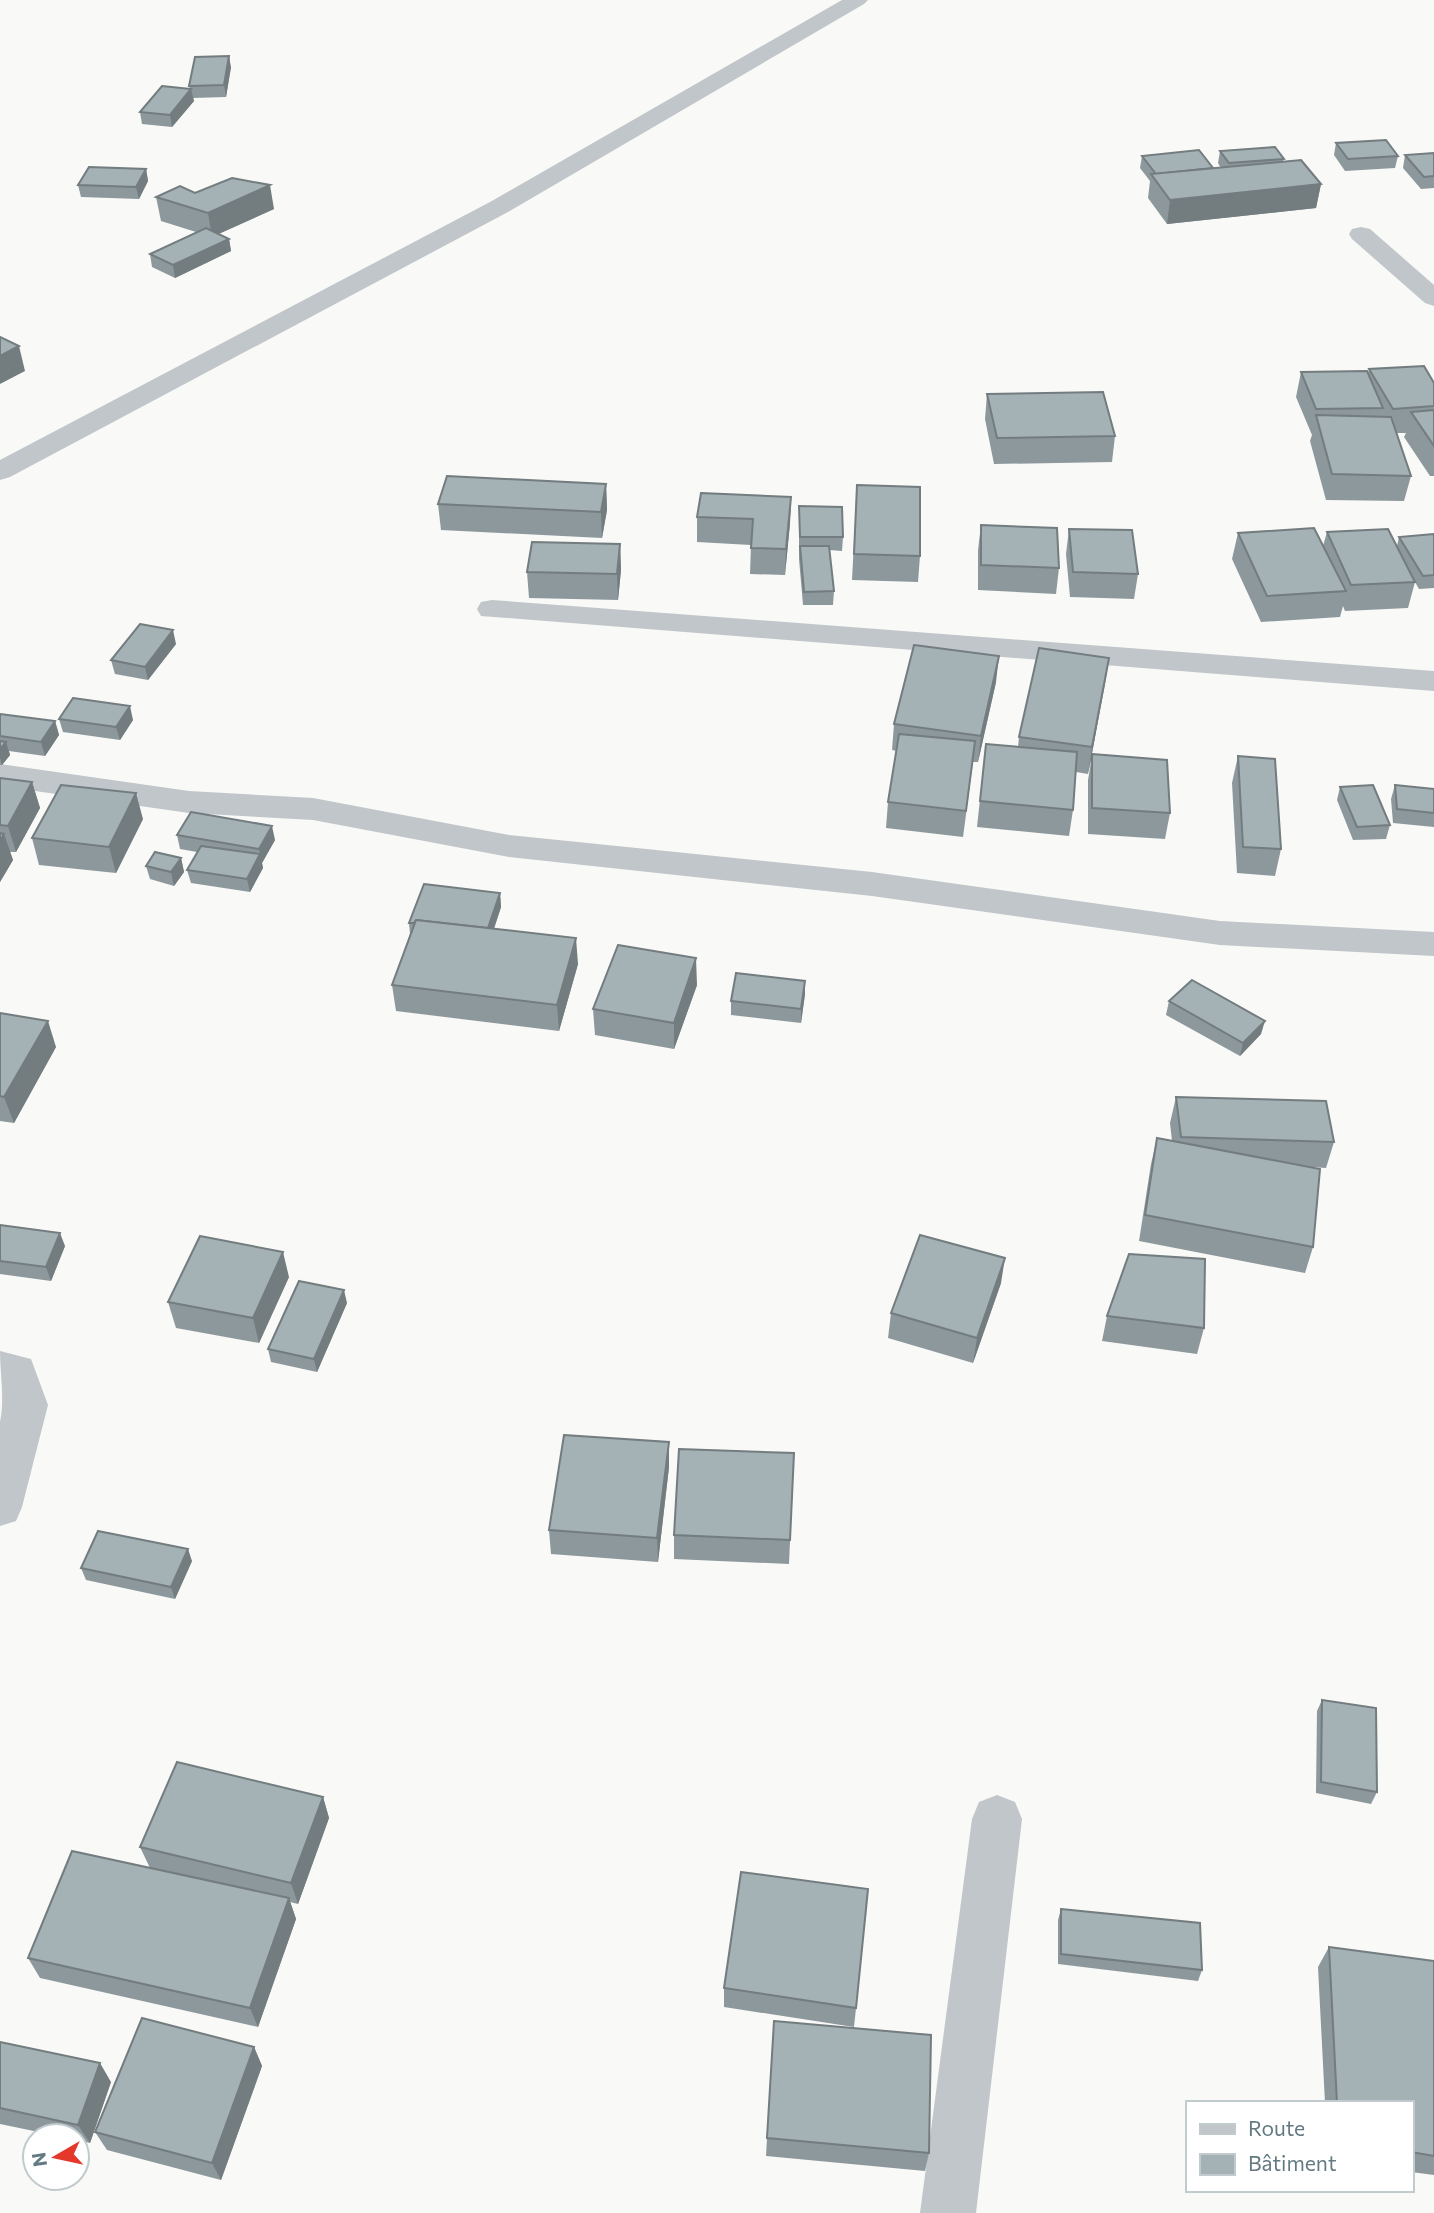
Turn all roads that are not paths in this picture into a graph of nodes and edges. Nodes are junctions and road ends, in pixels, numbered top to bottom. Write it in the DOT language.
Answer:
graph roads {
  1 [pos="856,0"];
  2 [pos="1361,234"];
  3 [pos="1434,298"];
  4 [pos="4,466"];
  5 [pos="492,609"];
  6 [pos="1434,681"];
  7 [pos="0,775"];
  8 [pos="1434,944"];
  9 [pos="0,1369"];
  10 [pos="0,1507"];
  11 [pos="997,1819"];
  12 [pos="948,2213"];
  1 -- 4 [label="street"];
  2 -- 3 [label="street"];
  5 -- 6 [label="street"];
  7 -- 8 [label="street"];
  9 -- 10 [label="street"];
  11 -- 12 [label="street"];
}
